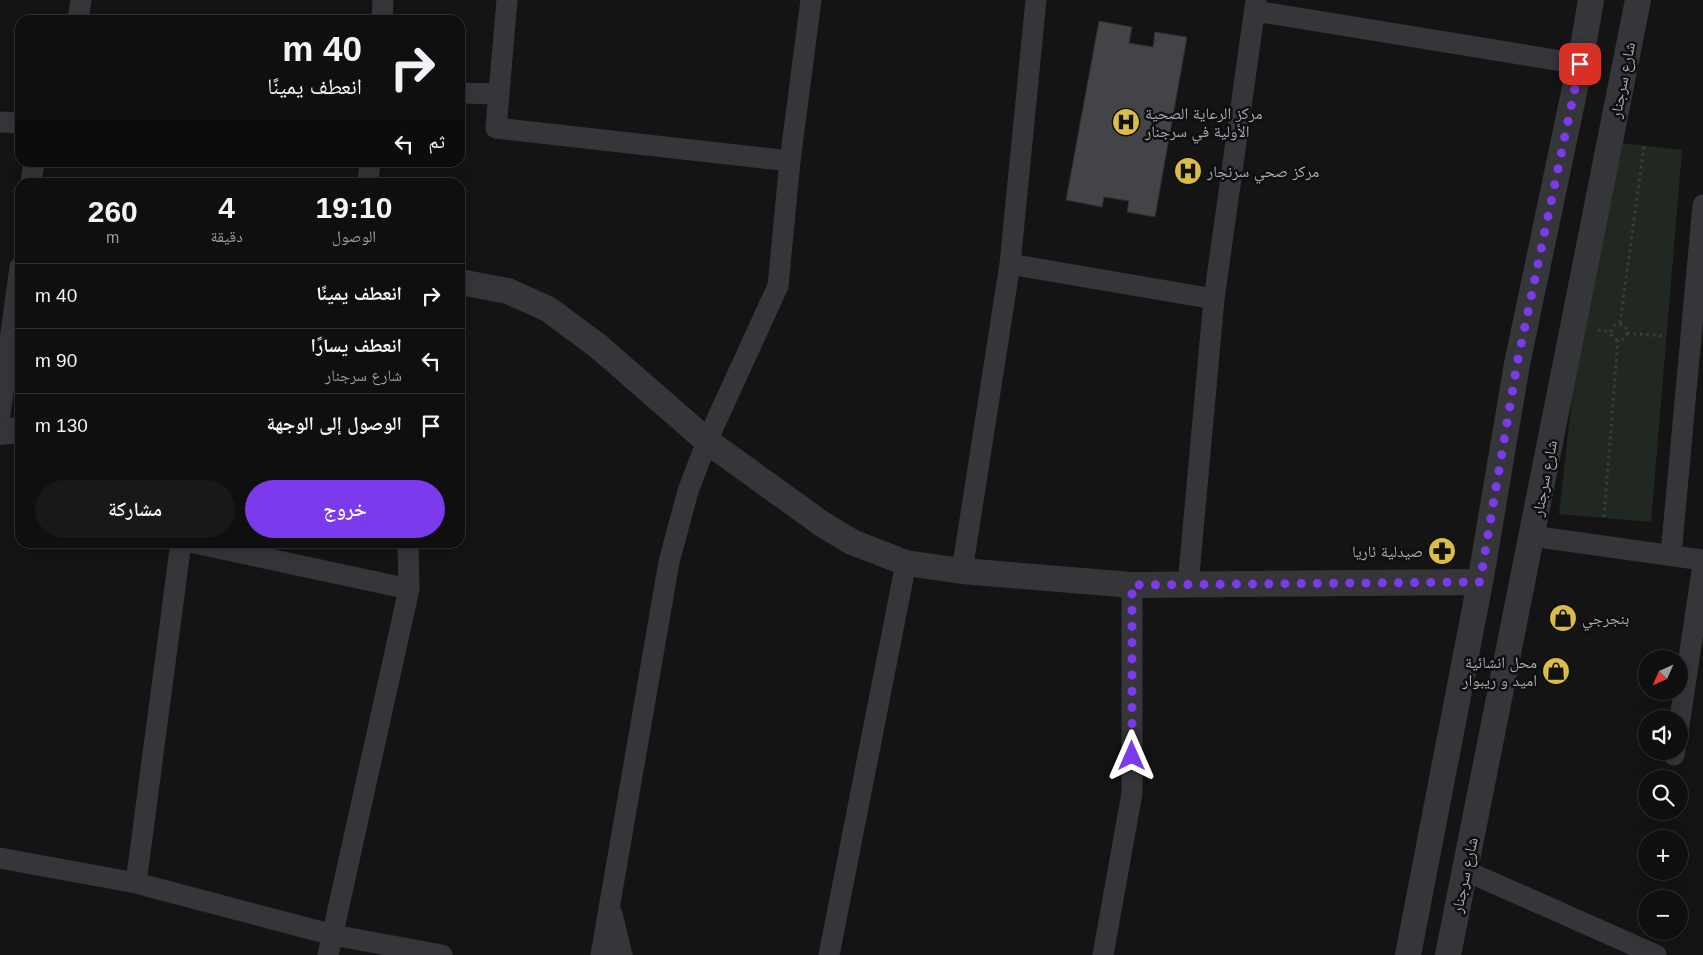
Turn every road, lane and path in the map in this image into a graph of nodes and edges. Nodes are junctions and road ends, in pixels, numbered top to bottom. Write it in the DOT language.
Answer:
graph roads {
  1 [pos="81,0"];
  2 [pos="383,0"];
  3 [pos="507,0"];
  4 [pos="811,0"];
  5 [pos="1036,0"];
  6 [pos="1591,0"];
  7 [pos="1638,0"];
  8 [pos="1255,6"];
  9 [pos="79,15"];
  10 [pos="382,15"];
  11 [pos="1580,64"];
  12 [pos="465,93"];
  13 [pos="498,94"];
  14 [pos="0,122"];
  15 [pos="15,123"];
  16 [pos="1644,146"];
  17 [pos="790,161"];
  18 [pos="1703,205"];
  19 [pos="1010,264"];
  20 [pos="465,283"];
  21 [pos="1214,299"];
  22 [pos="15,304"];
  23 [pos="1620,323"];
  24 [pos="1627,333"];
  25 [pos="1692,338"];
  26 [pos="1618,340"];
  27 [pos="0,414"];
  28 [pos="15,430"];
  29 [pos="0,432"];
  30 [pos="707,441"];
  31 [pos="1604,517"];
  32 [pos="1532,536"];
  33 [pos="180,548"];
  34 [pos="218,548"];
  35 [pos="408,548"];
  36 [pos="1671,555"];
  37 [pos="1703,562"];
  38 [pos="906,564"];
  39 [pos="962,571"];
  40 [pos="1480,582"];
  41 [pos="1132,585"];
  42 [pos="1188,586"];
  43 [pos="409,589"];
  44 [pos="1681,710"];
  45 [pos="0,858"];
  46 [pos="1464,870"];
  47 [pos="136,883"];
  48 [pos="611,907"];
  49 [pos="331,945"];
  50 [pos="442,955"];
  51 [pos="602,955"];
  52 [pos="622,955"];
  53 [pos="829,955"];
  54 [pos="1104,955"];
  55 [pos="1408,955"];
  56 [pos="1448,955"];
  57 [pos="1656,955"];
  1 -- 9 [label="street"];
  2 -- 10 [label="street"];
  3 -- 13 [label="street"];
  4 -- 17 [label="street"];
  5 -- 19 [label="street"];
  6 -- 11 [label="street"];
  7 -- 32 [label="street, شارع سرجنار"];
  8 -- 11 [label="street"];
  8 -- 21 [label="street"];
  11 -- 40 [label="street"];
  12 -- 13 [label="street"];
  13 -- 17 [label="street"];
  14 -- 15 [label="street"];
  16 -- 23 [label="path"];
  17 -- 30 [label="street"];
  18 -- 25 [label="street"];
  19 -- 21 [label="street"];
  19 -- 39 [label="street"];
  20 -- 30 [label="street"];
  21 -- 42 [label="street"];
  22 -- 27 [label="street"];
  23 -- 24 [label="path"];
  23 -- 26 [label="path"];
  24 -- 25 [label="path"];
  24 -- 26 [label="path"];
  25 -- 36 [label="street"];
  26 -- 31 [label="path"];
  28 -- 29 [label="street"];
  30 -- 38 [label="street"];
  30 -- 48 [label="street"];
  32 -- 36 [label="street"];
  32 -- 46 [label="street, شارع سرجنار"];
  33 -- 47 [label="street"];
  34 -- 43 [label="street"];
  35 -- 43 [label="street"];
  36 -- 37 [label="street"];
  37 -- 44 [label="street"];
  38 -- 39 [label="street"];
  38 -- 53 [label="street"];
  39 -- 41 [label="street"];
  40 -- 42 [label="street"];
  40 -- 55 [label="street"];
  41 -- 42 [label="street"];
  41 -- 54 [label="street"];
  43 -- 49 [label="street"];
  45 -- 47 [label="street"];
  46 -- 56 [label="street, شارع سرجنار"];
  46 -- 57 [label="street"];
  47 -- 49 [label="street"];
  48 -- 51 [label="street"];
  48 -- 52 [label="street"];
  49 -- 50 [label="street"];
}
